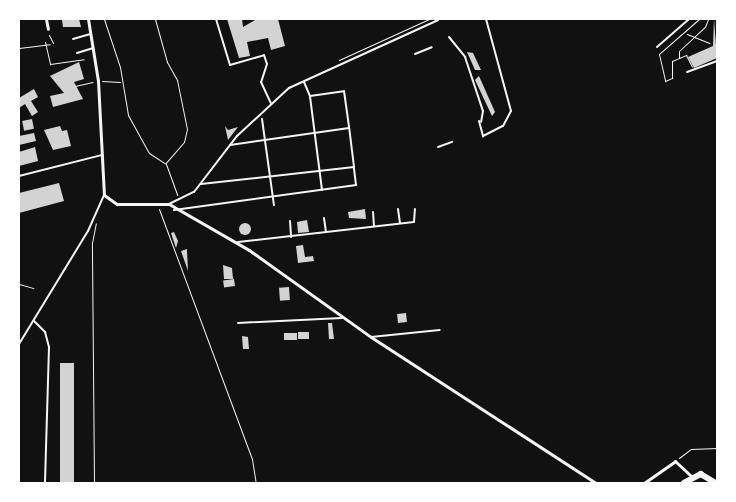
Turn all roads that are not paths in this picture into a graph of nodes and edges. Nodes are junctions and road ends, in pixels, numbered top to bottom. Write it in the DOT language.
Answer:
graph roads {
  1 [pos="46,19"];
  2 [pos="88,19"];
  3 [pos="216,19"];
  4 [pos="486,19"];
  5 [pos="689,19"];
  6 [pos="438,20"];
  7 [pos="48,29"];
  8 [pos="90,34"];
  9 [pos="449,37"];
  10 [pos="73,39"];
  11 [pos="432,47"];
  12 [pos="657,47"];
  13 [pos="93,48"];
  14 [pos="77,53"];
  15 [pos="415,54"];
  16 [pos="717,61"];
  17 [pos="687,72"];
  18 [pos="304,82"];
  19 [pos="310,96"];
  20 [pos="271,104"];
  21 [pos="262,119"];
  22 [pos="349,128"];
  23 [pos="315,133"];
  24 [pos="265,139"];
  25 [pos="452,142"];
  26 [pos="230,145"];
  27 [pos="438,147"];
  28 [pos="102,155"];
  29 [pos="354,167"];
  30 [pos="320,171"];
  31 [pos="19,176"];
  32 [pos="270,178"];
  33 [pos="200,184"];
  34 [pos="322,190"];
  35 [pos="104,195"];
  36 [pos="272,196"];
  37 [pos="169,204"];
  38 [pos="274,205"];
  39 [pos="398,209"];
  40 [pos="415,209"];
  41 [pos="174,210"];
  42 [pos="373,212"];
  43 [pos="324,218"];
  44 [pos="290,221"];
  45 [pos="400,224"];
  46 [pos="374,226"];
  47 [pos="326,232"];
  48 [pos="291,236"];
  49 [pos="236,243"];
  50 [pos="345,318"];
  51 [pos="34,321"];
  52 [pos="238,323"];
  53 [pos="440,330"];
  54 [pos="371,337"];
  55 [pos="19,344"];
  56 [pos="690,476"];
  57 [pos="716,481"];
  58 [pos="46,483"];
  59 [pos="596,483"];
  60 [pos="644,483"];
  61 [pos="684,483"];
  1 -- 7 [label="street"];
  2 -- 8 [label="street"];
  3 -- 20 [label="lane"];
  4 -- 9 [label="lane"];
  5 -- 12 [label="lane"];
  6 -- 18 [label="lane"];
  8 -- 10 [label="lane"];
  8 -- 13 [label="street"];
  11 -- 15 [label="lane"];
  13 -- 14 [label="lane"];
  13 -- 28 [label="street"];
  16 -- 17 [label="lane"];
  18 -- 19 [label="lane"];
  18 -- 20 [label="lane"];
  19 -- 22 [label="lane"];
  19 -- 23 [label="lane"];
  20 -- 26 [label="lane"];
  21 -- 24 [label="lane"];
  22 -- 23 [label="lane"];
  22 -- 29 [label="lane"];
  23 -- 24 [label="lane"];
  23 -- 30 [label="lane"];
  24 -- 26 [label="lane"];
  24 -- 32 [label="lane"];
  25 -- 27 [label="lane"];
  26 -- 33 [label="lane"];
  28 -- 31 [label="lane"];
  28 -- 35 [label="street"];
  29 -- 30 [label="lane"];
  29 -- 34 [label="lane"];
  30 -- 32 [label="lane"];
  30 -- 34 [label="lane"];
  32 -- 33 [label="lane"];
  32 -- 36 [label="lane"];
  33 -- 37 [label="lane"];
  34 -- 36 [label="lane"];
  35 -- 37 [label="street"];
  35 -- 51 [label="lane"];
  36 -- 38 [label="lane"];
  36 -- 41 [label="lane"];
  37 -- 41 [label="street"];
  39 -- 45 [label="lane"];
  40 -- 45 [label="lane"];
  41 -- 49 [label="street"];
  42 -- 46 [label="lane"];
  43 -- 47 [label="lane"];
  44 -- 48 [label="lane"];
  45 -- 46 [label="lane"];
  46 -- 47 [label="lane"];
  47 -- 48 [label="lane"];
  48 -- 49 [label="lane"];
  49 -- 50 [label="street"];
  50 -- 52 [label="lane"];
  50 -- 54 [label="street"];
  51 -- 55 [label="lane"];
  51 -- 58 [label="lane"];
  53 -- 54 [label="lane"];
  54 -- 59 [label="street"];
  56 -- 57 [label="main road"];
  56 -- 60 [label="street"];
  56 -- 61 [label="main road"];
}
